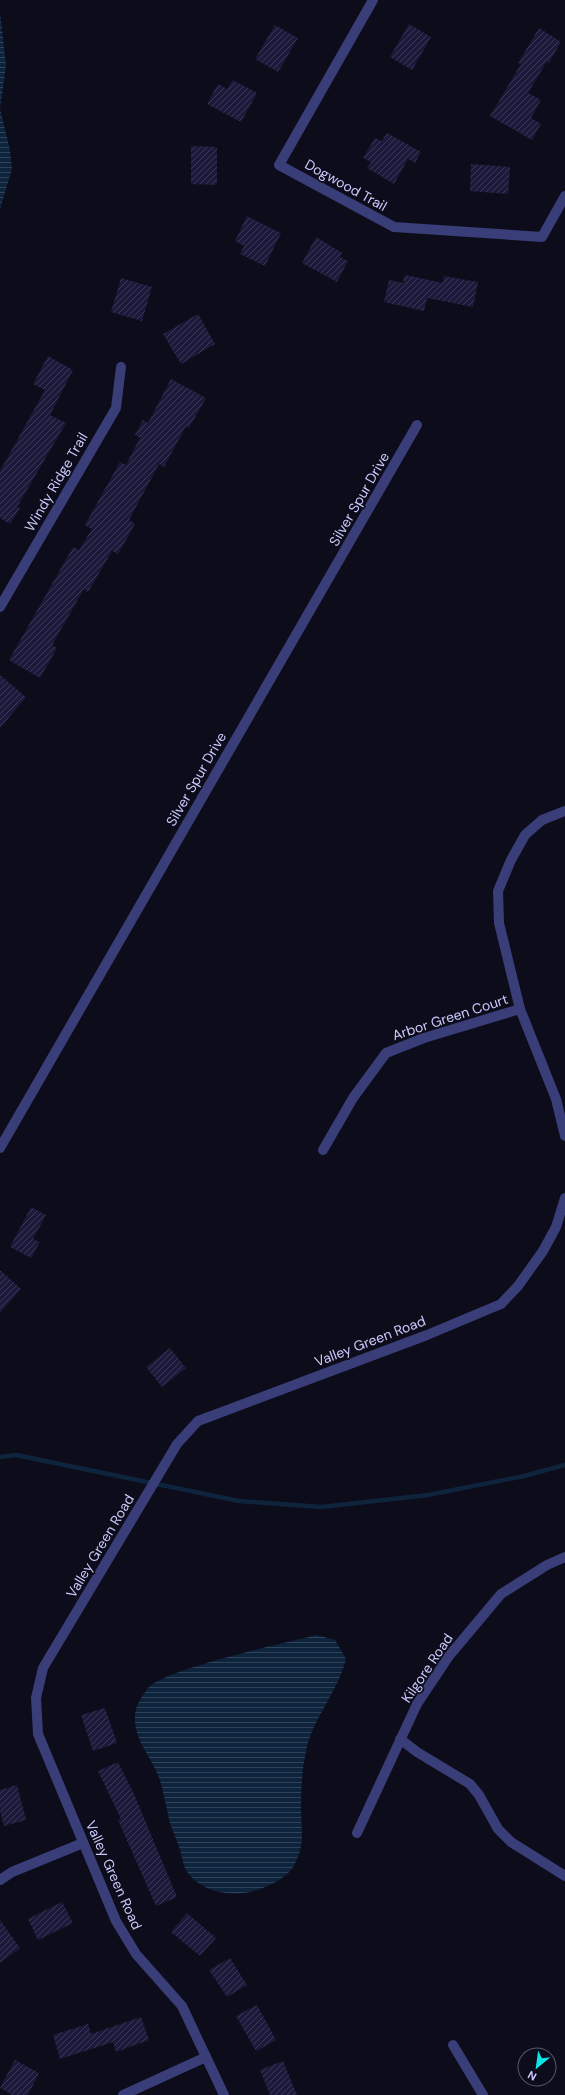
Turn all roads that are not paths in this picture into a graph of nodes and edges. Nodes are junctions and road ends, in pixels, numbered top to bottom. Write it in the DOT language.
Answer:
graph roads {
  1 [pos="373,0"];
  2 [pos="565,196"];
  3 [pos="121,367"];
  4 [pos="417,426"];
  5 [pos="0,607"];
  6 [pos="565,811"];
  7 [pos="520,1009"];
  8 [pos="565,1136"];
  9 [pos="0,1148"];
  10 [pos="323,1150"];
  11 [pos="565,1198"];
  12 [pos="565,1557"];
  13 [pos="400,1738"];
  14 [pos="356,1832"];
  15 [pos="84,1843"];
  16 [pos="565,1876"];
  17 [pos="0,1880"];
  18 [pos="453,2045"];
  19 [pos="206,2057"];
  20 [pos="123,2095"];
  21 [pos="224,2095"];
  22 [pos="483,2095"];
  1 -- 2 [label="street, Dogwood Trail"];
  3 -- 5 [label="street, Windy Ridge Trail"];
  4 -- 9 [label="street, Silver Spur Drive"];
  6 -- 7 [label="street"];
  7 -- 8 [label="street"];
  7 -- 10 [label="street, Arbor Green Court"];
  11 -- 15 [label="street, Valley Green Road"];
  12 -- 13 [label="street, Kilgore Road"];
  13 -- 14 [label="street, Kilgore Road"];
  13 -- 16 [label="street"];
  15 -- 17 [label="street"];
  15 -- 19 [label="street, Valley Green Road"];
  18 -- 22 [label="street"];
  19 -- 20 [label="street"];
  19 -- 21 [label="street, Valley Green Road"];
}
